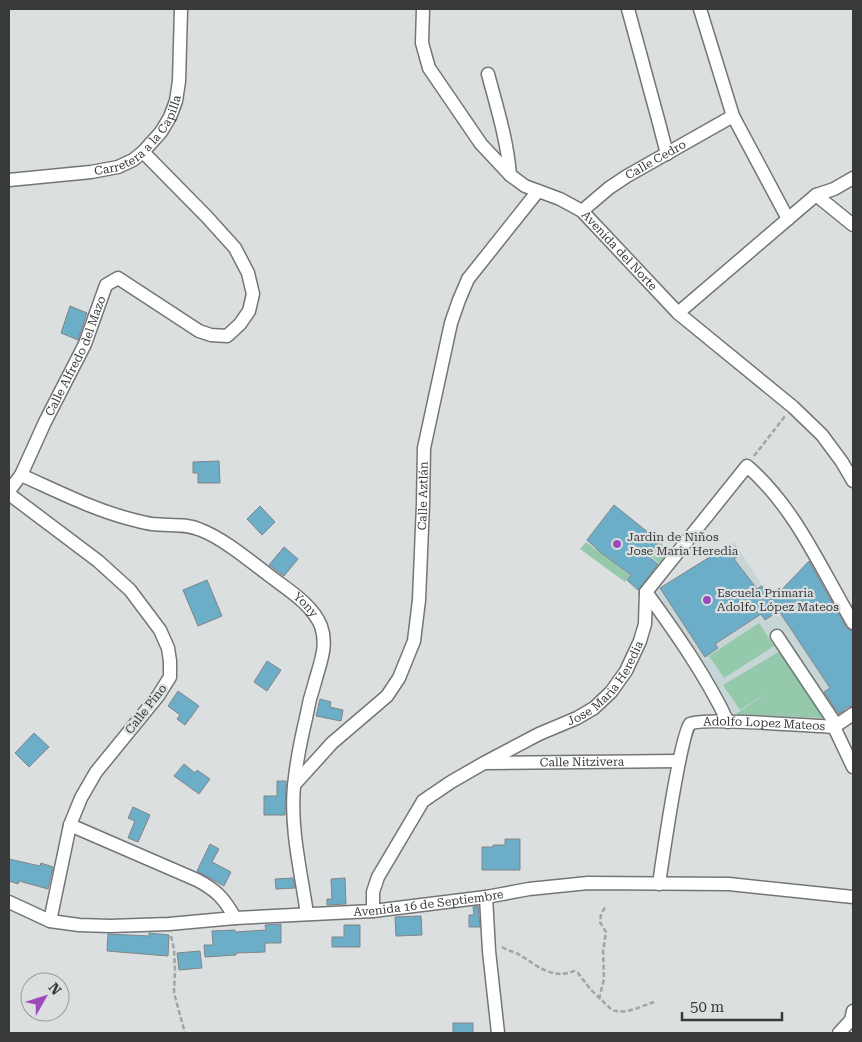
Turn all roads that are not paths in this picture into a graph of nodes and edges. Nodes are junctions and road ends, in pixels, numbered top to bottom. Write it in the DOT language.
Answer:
graph roads {
  1 [pos="181,9"];
  2 [pos="423,9"];
  3 [pos="628,9"];
  4 [pos="700,9"];
  5 [pos="488,74"];
  6 [pos="733,116"];
  7 [pos="143,152"];
  8 [pos="667,154"];
  9 [pos="510,174"];
  10 [pos="853,178"];
  11 [pos="9,180"];
  12 [pos="538,191"];
  13 [pos="816,195"];
  14 [pos="582,211"];
  15 [pos="788,219"];
  16 [pos="853,225"];
  17 [pos="678,313"];
  18 [pos="22,475"];
  19 [pos="853,481"];
  20 [pos="9,492"];
  21 [pos="646,592"];
  22 [pos="853,623"];
  23 [pos="777,636"];
  24 [pos="853,714"];
  25 [pos="728,722"];
  26 [pos="834,727"];
  27 [pos="679,761"];
  28 [pos="484,763"];
  29 [pos="853,767"];
  30 [pos="294,785"];
  31 [pos="70,824"];
  32 [pos="659,884"];
  33 [pos="486,897"];
  34 [pos="853,897"];
  35 [pos="9,902"];
  36 [pos="373,911"];
  37 [pos="307,914"];
  38 [pos="235,918"];
  39 [pos="50,922"];
  40 [pos="852,1018"];
  41 [pos="498,1033"];
  42 [pos="840,1033"];
  1 -- 7 [label="street, Carretera a la Capilla"];
  2 -- 9 [label="street, Avenida del Norte"];
  3 -- 8 [label="street"];
  4 -- 6 [label="street"];
  5 -- 9 [label="street"];
  6 -- 8 [label="street, Calle Cedro"];
  6 -- 15 [label="street"];
  7 -- 11 [label="street, Carretera a la Capilla"];
  7 -- 18 [label="street, Calle Alfredo del Mazo"];
  8 -- 14 [label="street, Calle Cedro"];
  9 -- 12 [label="street, Avenida del Norte"];
  10 -- 13 [label="street"];
  12 -- 14 [label="street, Avenida del Norte"];
  12 -- 30 [label="street, Calle Aztlán"];
  13 -- 15 [label="street"];
  13 -- 16 [label="street"];
  14 -- 17 [label="street, Avenida del Norte"];
  15 -- 17 [label="street"];
  17 -- 19 [label="street, Avenida del Norte"];
  18 -- 20 [label="street, Calle Alfredo del Mazo"];
  18 -- 30 [label="street, Yony"];
  20 -- 31 [label="street, Calle Pino"];
  21 -- 22 [label="street"];
  21 -- 25 [label="street"];
  21 -- 28 [label="street, Jose Maria Heredia"];
  23 -- 26 [label="street"];
  24 -- 26 [label="street"];
  25 -- 26 [label="street, Adolfo Lopez Mateos"];
  25 -- 27 [label="street, Adolfo Lopez Mateos"];
  26 -- 29 [label="street, Adolfo Lopez Mateos"];
  27 -- 28 [label="street, Calle Nitzivera"];
  27 -- 32 [label="street"];
  28 -- 36 [label="street, Jose Maria Heredia"];
  30 -- 37 [label="street, Yony"];
  31 -- 38 [label="street"];
  31 -- 39 [label="street, Calle Pino"];
  32 -- 33 [label="street, Avenida 16 de Septiembre"];
  32 -- 34 [label="street, Avenida 16 de Septiembre"];
  33 -- 36 [label="street, Avenida 16 de Septiembre"];
  33 -- 41 [label="street"];
  35 -- 39 [label="street, Avenida 16 de Septiembre"];
  36 -- 37 [label="street, Avenida 16 de Septiembre"];
  37 -- 38 [label="street, Avenida 16 de Septiembre"];
  38 -- 39 [label="street, Avenida 16 de Septiembre"];
  40 -- 42 [label="street"];
}
